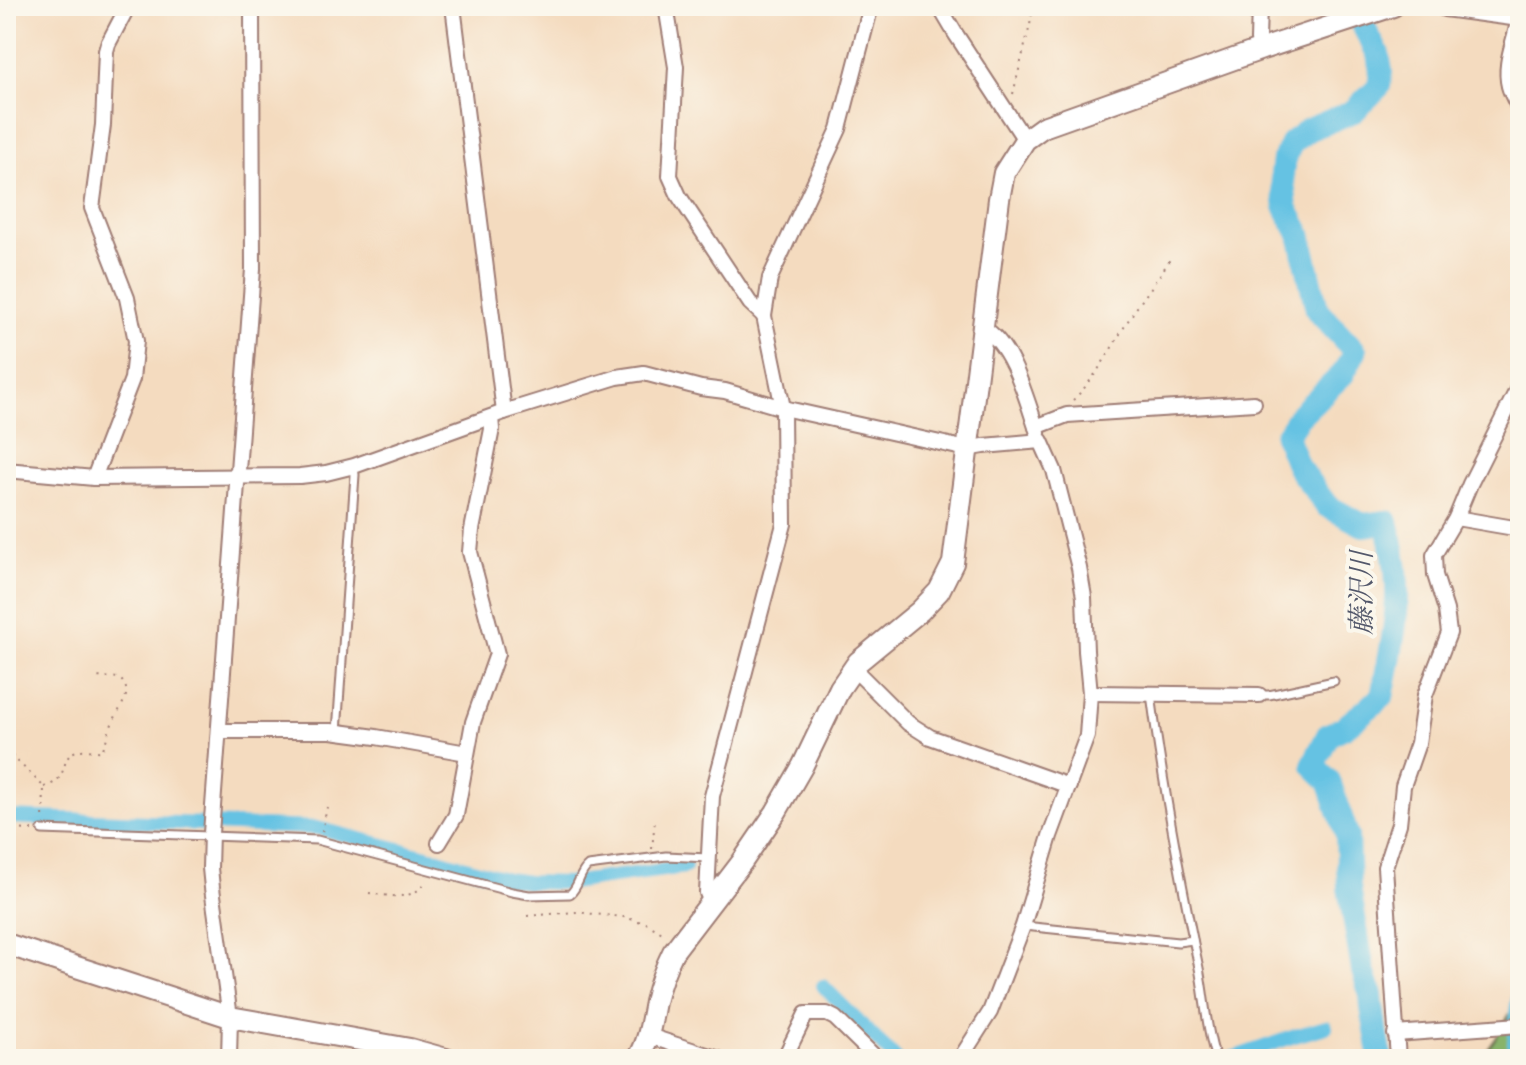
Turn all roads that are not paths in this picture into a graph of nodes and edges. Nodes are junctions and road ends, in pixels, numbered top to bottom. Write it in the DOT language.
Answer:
graph roads {
  1 [pos="128,6"];
  2 [pos="252,6"];
  3 [pos="453,6"];
  4 [pos="666,6"];
  5 [pos="871,6"];
  6 [pos="939,6"];
  7 [pos="1259,6"];
  8 [pos="1393,6"];
  9 [pos="1445,6"];
  10 [pos="1519,16"];
  11 [pos="1262,49"];
  12 [pos="1520,110"];
  13 [pos="1025,140"];
  14 [pos="764,316"];
  15 [pos="983,328"];
  16 [pos="1520,384"];
  17 [pos="1254,403"];
  18 [pos="783,408"];
  19 [pos="498,415"];
  20 [pos="1039,434"];
  21 [pos="967,449"];
  22 [pos="354,466"];
  23 [pos="6,470"];
  24 [pos="238,477"];
  25 [pos="94,478"];
  26 [pos="1456,518"];
  27 [pos="1520,529"];
  28 [pos="854,669"];
  29 [pos="1334,681"];
  30 [pos="1090,693"];
  31 [pos="1151,694"];
  32 [pos="1259,695"];
  33 [pos="220,731"];
  34 [pos="337,732"];
  35 [pos="467,753"];
  36 [pos="1069,786"];
  37 [pos="42,828"];
  38 [pos="211,834"];
  39 [pos="439,843"];
  40 [pos="708,858"];
  41 [pos="711,902"];
  42 [pos="1023,926"];
  43 [pos="1193,940"];
  44 [pos="6,944"];
  45 [pos="230,1017"];
  46 [pos="1520,1025"];
  47 [pos="1395,1034"];
  48 [pos="649,1036"];
  49 [pos="784,1057"];
  50 [pos="1215,1057"];
  51 [pos="229,1059"];
  52 [pos="446,1059"];
  53 [pos="638,1059"];
  54 [pos="719,1059"];
  55 [pos="768,1059"];
  56 [pos="877,1059"];
  57 [pos="960,1059"];
  58 [pos="1398,1059"];
  1 -- 25 [label="street"];
  2 -- 24 [label="street"];
  3 -- 19 [label="street"];
  4 -- 14 [label="street"];
  5 -- 14 [label="street"];
  6 -- 13 [label="street"];
  7 -- 11 [label="street"];
  8 -- 11 [label="street"];
  9 -- 10 [label="street"];
  10 -- 12 [label="street"];
  11 -- 13 [label="street"];
  13 -- 15 [label="street"];
  14 -- 18 [label="street"];
  15 -- 20 [label="street"];
  15 -- 21 [label="street"];
  16 -- 26 [label="street"];
  17 -- 20 [label="street"];
  18 -- 19 [label="street"];
  18 -- 21 [label="street"];
  18 -- 40 [label="street"];
  19 -- 22 [label="street"];
  19 -- 35 [label="street"];
  20 -- 21 [label="street"];
  20 -- 30 [label="street"];
  21 -- 28 [label="street"];
  22 -- 24 [label="street"];
  22 -- 34 [label="lane"];
  23 -- 25 [label="street"];
  24 -- 25 [label="street"];
  24 -- 33 [label="street"];
  26 -- 27 [label="street"];
  26 -- 47 [label="street"];
  28 -- 36 [label="street"];
  28 -- 41 [label="street"];
  29 -- 32 [label="lane"];
  30 -- 31 [label="street"];
  30 -- 36 [label="street"];
  31 -- 32 [label="street"];
  31 -- 43 [label="lane"];
  33 -- 34 [label="street"];
  33 -- 38 [label="street"];
  34 -- 35 [label="street"];
  35 -- 39 [label="street"];
  36 -- 42 [label="street"];
  37 -- 38 [label="lane"];
  38 -- 40 [label="lane"];
  38 -- 45 [label="street"];
  40 -- 41 [label="street"];
  41 -- 48 [label="street"];
  42 -- 43 [label="lane"];
  42 -- 57 [label="street"];
  43 -- 50 [label="lane"];
  44 -- 45 [label="street"];
  45 -- 51 [label="street"];
  45 -- 52 [label="street"];
  46 -- 47 [label="street"];
  47 -- 58 [label="street"];
  48 -- 53 [label="street"];
  48 -- 54 [label="street"];
  49 -- 55 [label="street"];
  49 -- 56 [label="street"];
}
